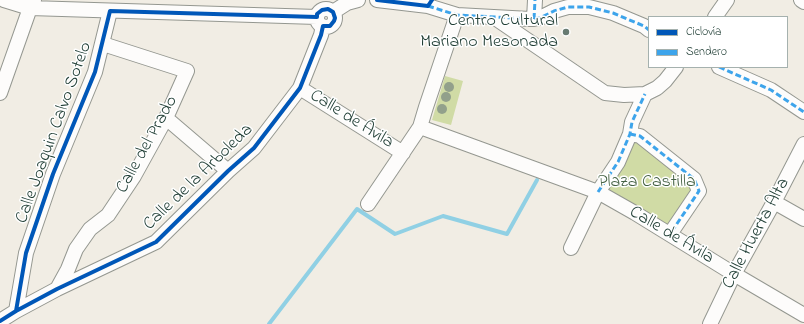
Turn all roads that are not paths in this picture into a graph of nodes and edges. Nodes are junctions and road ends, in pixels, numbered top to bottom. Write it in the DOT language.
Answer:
graph roads {
  1 [pos="4,0"];
  2 [pos="358,0"];
  3 [pos="377,0"];
  4 [pos="535,0"];
  5 [pos="727,0"];
  6 [pos="801,0"];
  7 [pos="804,2"];
  8 [pos="430,3"];
  9 [pos="32,4"];
  10 [pos="110,11"];
  11 [pos="323,13"];
  12 [pos="457,15"];
  13 [pos="716,16"];
  14 [pos="495,18"];
  15 [pos="534,19"];
  16 [pos="648,29"];
  17 [pos="103,44"];
  18 [pos="675,68"];
  19 [pos="721,68"];
  20 [pos="300,88"];
  21 [pos="0,93"];
  22 [pos="645,94"];
  23 [pos="804,112"];
  24 [pos="166,118"];
  25 [pos="420,127"];
  26 [pos="630,134"];
  27 [pos="804,144"];
  28 [pos="403,153"];
  29 [pos="228,171"];
  30 [pos="598,192"];
  31 [pos="774,202"];
  32 [pos="368,204"];
  33 [pos="804,219"];
  34 [pos="670,234"];
  35 [pos="571,248"];
  36 [pos="734,274"];
  37 [pos="57,289"];
  38 [pos="16,311"];
  39 [pos="804,315"];
  40 [pos="0,321"];
  41 [pos="710,324"];
  1 -- 9 [label="street"];
  2 -- 11 [label="street"];
  3 -- 8 [label="street"];
  4 -- 15 [label="street"];
  5 -- 13 [label="street"];
  6 -- 7 [label="street"];
  8 -- 12 [label="street"];
  9 -- 10 [label="street"];
  9 -- 21 [label="street"];
  10 -- 11 [label="street"];
  10 -- 17 [label="street, Calle Joaquin Calvo Sotelo"];
  11 -- 20 [label="street, Calle de la Arboleda"];
  12 -- 14 [label="street"];
  12 -- 25 [label="street"];
  14 -- 15 [label="street"];
  14 -- 22 [label="street"];
  15 -- 16 [label="street"];
  17 -- 24 [label="street, Calle del Prado"];
  17 -- 38 [label="street, Calle Joaquin Calvo Sotelo"];
  18 -- 22 [label="street"];
  19 -- 23 [label="street"];
  20 -- 28 [label="street, Calle de Ávila"];
  20 -- 29 [label="street, Calle de la Arboleda"];
  22 -- 26 [label="street"];
  24 -- 29 [label="street"];
  24 -- 37 [label="street, Calle del Prado"];
  25 -- 28 [label="street"];
  25 -- 30 [label="street, Calle de Ávila"];
  26 -- 30 [label="street"];
  26 -- 34 [label="street"];
  27 -- 31 [label="street, Calle Huerta Alta"];
  28 -- 32 [label="street"];
  29 -- 37 [label="street, Calle de la Arboleda"];
  30 -- 34 [label="street, Calle de Ávila"];
  30 -- 35 [label="street"];
  31 -- 33 [label="street"];
  31 -- 36 [label="street, Calle Huerta Alta"];
  34 -- 36 [label="street, Calle de Ávila"];
  36 -- 39 [label="street, Calle de Ávila"];
  36 -- 41 [label="street, Calle Huerta Alta"];
  37 -- 38 [label="street, Calle de la Arboleda"];
  38 -- 40 [label="street, Calle de la Arboleda"];
}
